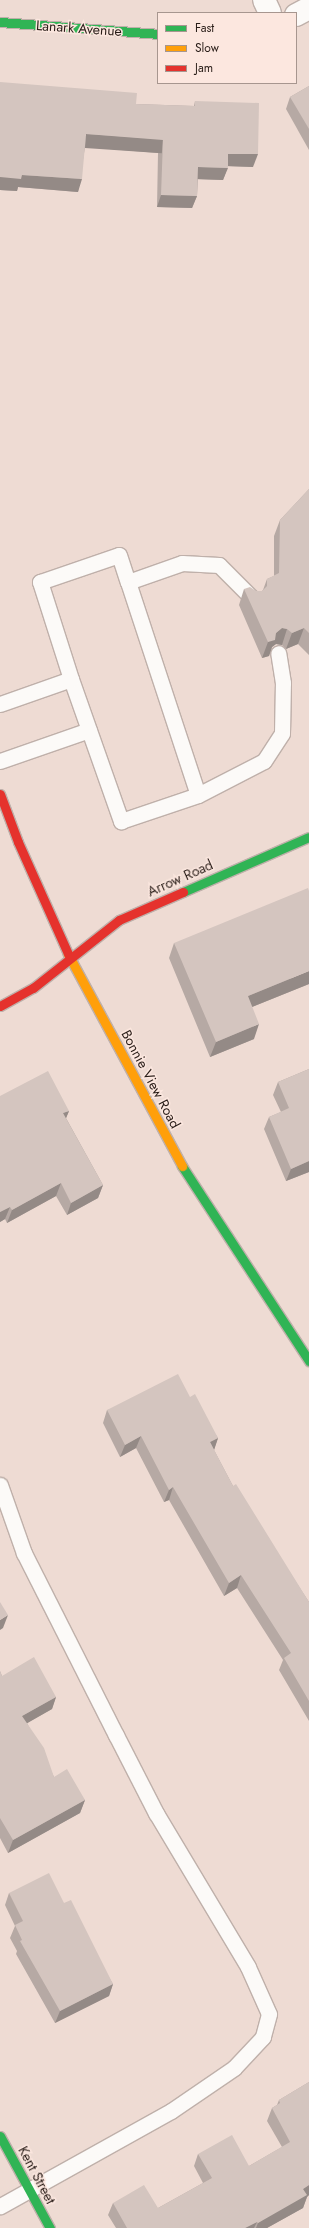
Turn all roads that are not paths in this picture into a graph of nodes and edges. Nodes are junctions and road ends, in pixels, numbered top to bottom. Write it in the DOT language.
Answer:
graph roads {
  1 [pos="264,0"];
  2 [pos="309,8"];
  3 [pos="270,12"];
  4 [pos="297,14"];
  5 [pos="0,22"];
  6 [pos="157,34"];
  7 [pos="128,582"];
  8 [pos="253,599"];
  9 [pos="278,653"];
  10 [pos="71,679"];
  11 [pos="0,704"];
  12 [pos="89,730"];
  13 [pos="0,761"];
  14 [pos="0,794"];
  15 [pos="198,795"];
  16 [pos="309,837"];
  17 [pos="71,960"];
  18 [pos="0,1006"];
  19 [pos="309,1361"];
  20 [pos="0,1486"];
  21 [pos="0,2136"];
  22 [pos="28,2190"];
  23 [pos="0,2206"];
  24 [pos="50,2228"];
  1 -- 3 [label="street"];
  2 -- 4 [label="street"];
  5 -- 6 [label="street, Lanark Avenue"];
  7 -- 8 [label="lane"];
  7 -- 10 [label="lane"];
  7 -- 15 [label="lane"];
  9 -- 15 [label="lane"];
  10 -- 11 [label="lane"];
  10 -- 12 [label="lane"];
  12 -- 13 [label="lane"];
  12 -- 15 [label="lane"];
  14 -- 17 [label="street, Bonnie View Road"];
  16 -- 17 [label="street, Arrow Road"];
  17 -- 18 [label="street, Arrow Road"];
  17 -- 19 [label="street, Bonnie View Road"];
  20 -- 22 [label="lane"];
  21 -- 22 [label="street, Kent Street"];
  22 -- 23 [label="lane"];
  22 -- 24 [label="street, Kent Street"];
}
